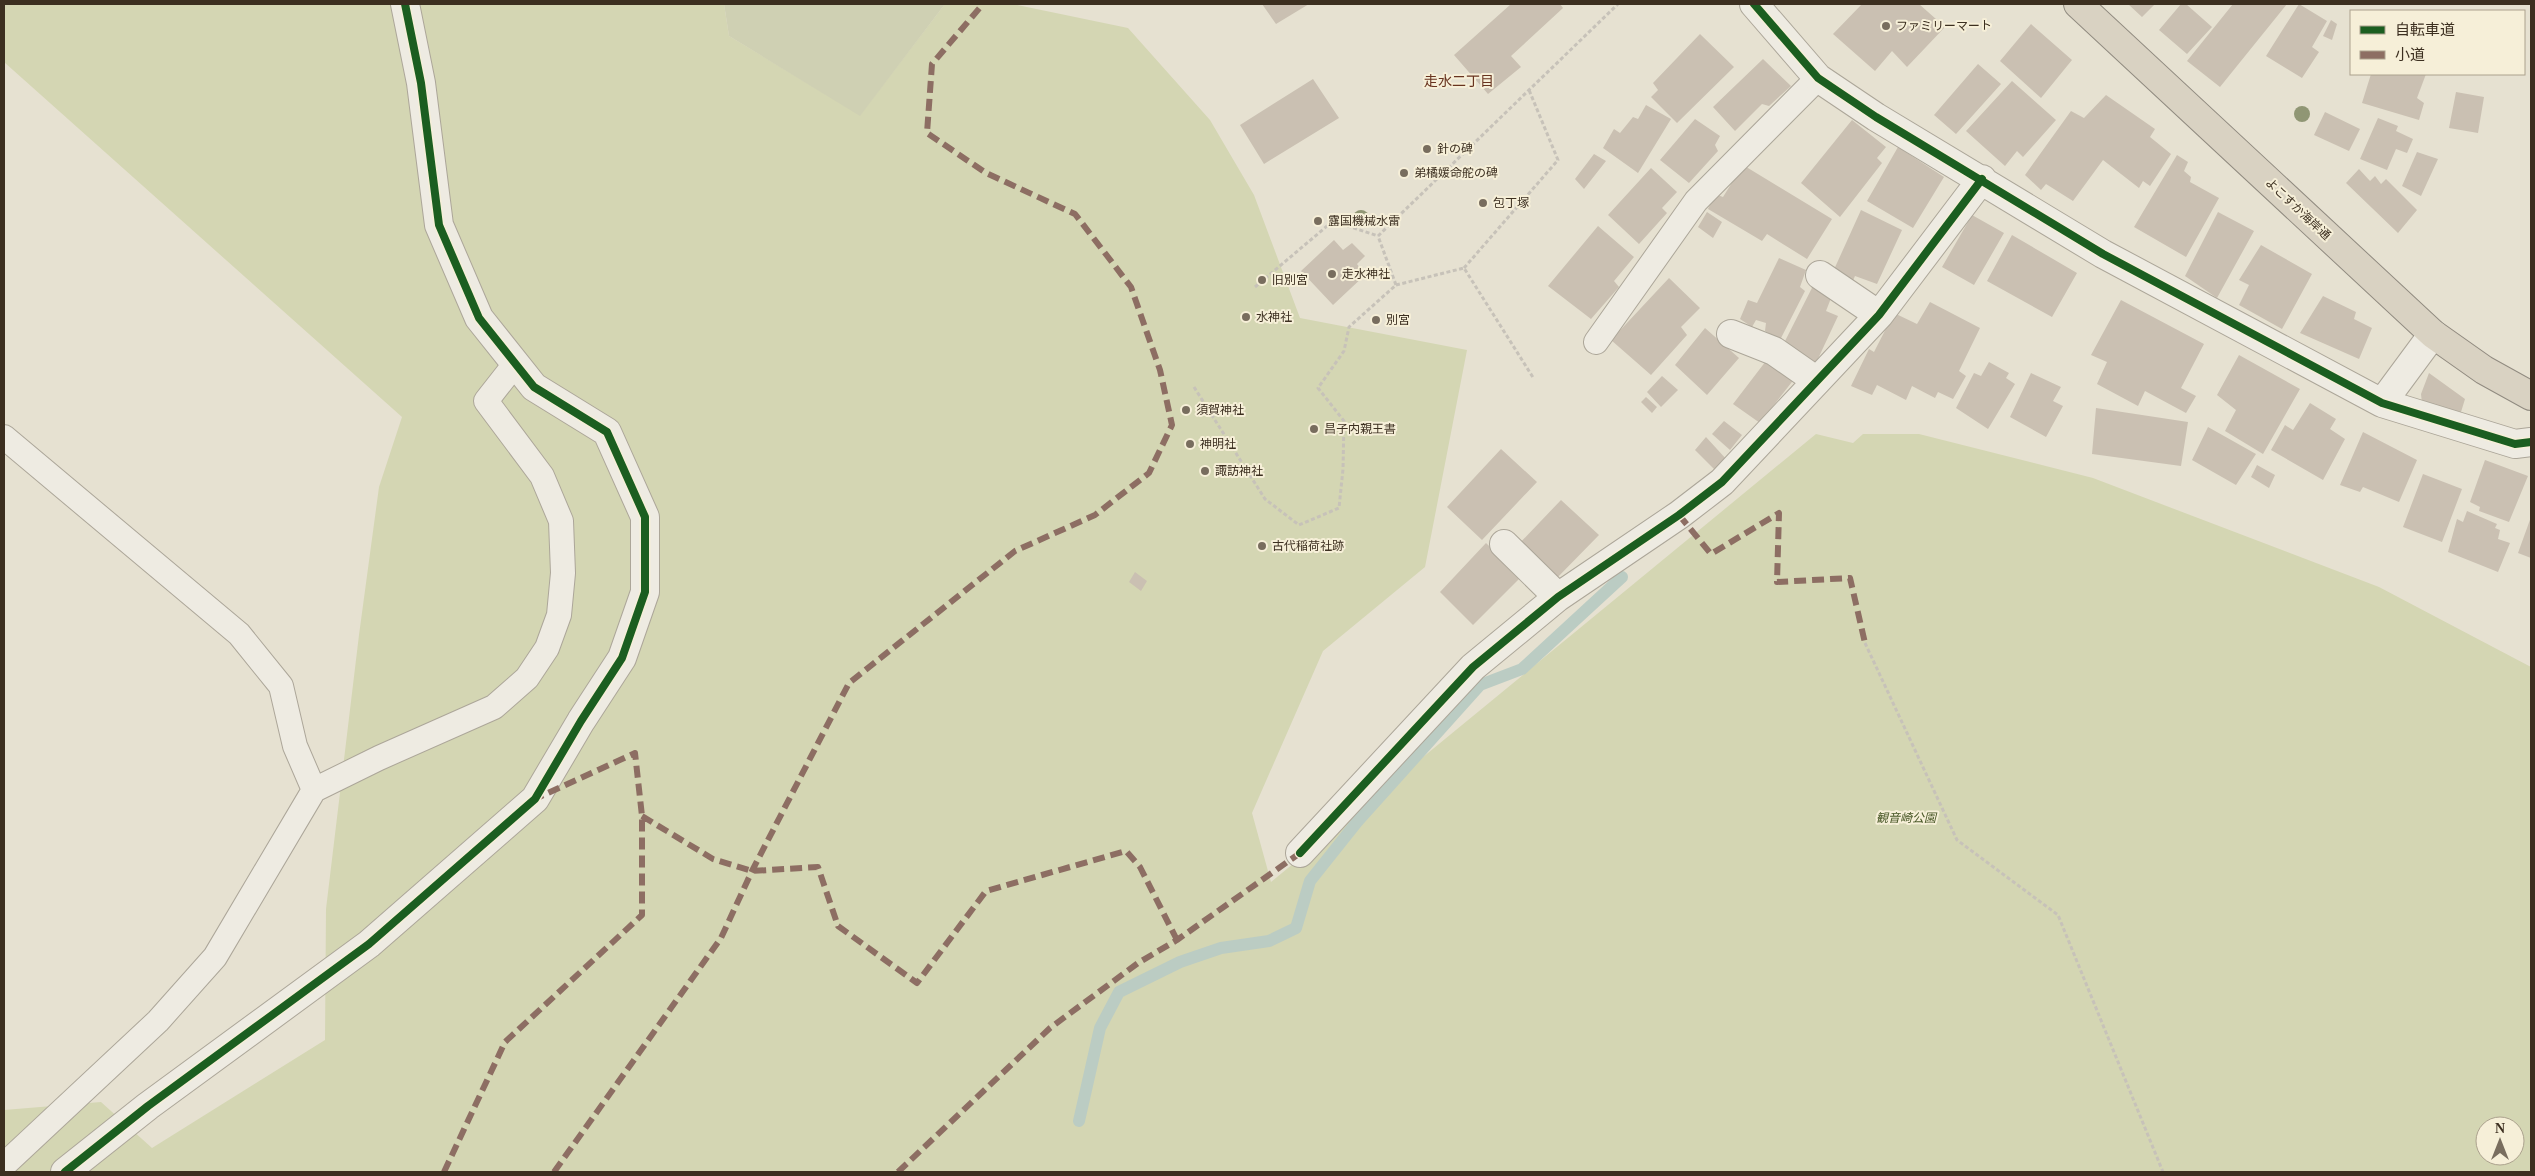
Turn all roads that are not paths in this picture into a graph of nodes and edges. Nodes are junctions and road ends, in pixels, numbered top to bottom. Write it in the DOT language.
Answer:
graph roads {
  1 [pos="405,4"];
  2 [pos="1754,4"];
  3 [pos="2078,4"];
  4 [pos="1818,78"];
  5 [pos="1982,180"];
  6 [pos="1820,275"];
  7 [pos="1878,315"];
  8 [pos="1731,334"];
  9 [pos="2433,334"];
  10 [pos="1596,342"];
  11 [pos="515,364"];
  12 [pos="1817,381"];
  13 [pos="2531,396"];
  14 [pos="2382,404"];
  15 [pos="4,437"];
  16 [pos="2531,442"];
  17 [pos="1504,544"];
  18 [pos="1558,597"];
  19 [pos="314,790"];
  20 [pos="1300,853"];
  21 [pos="4,1165"];
  22 [pos="65,1172"];
  1 -- 11 [label="street"];
  2 -- 4 [label="street"];
  3 -- 9 [label="highway, よこすか海岸通"];
  4 -- 5 [label="street"];
  4 -- 10 [label="lane"];
  5 -- 7 [label="street"];
  5 -- 14 [label="street"];
  6 -- 7 [label="street"];
  7 -- 12 [label="street"];
  8 -- 12 [label="street"];
  9 -- 13 [label="highway, よこすか海岸通"];
  9 -- 14 [label="street"];
  11 -- 19 [label="lane"];
  11 -- 22 [label="street"];
  12 -- 18 [label="street"];
  14 -- 16 [label="street"];
  15 -- 19 [label="lane"];
  17 -- 18 [label="street"];
  18 -- 20 [label="street"];
  19 -- 21 [label="lane"];
}
